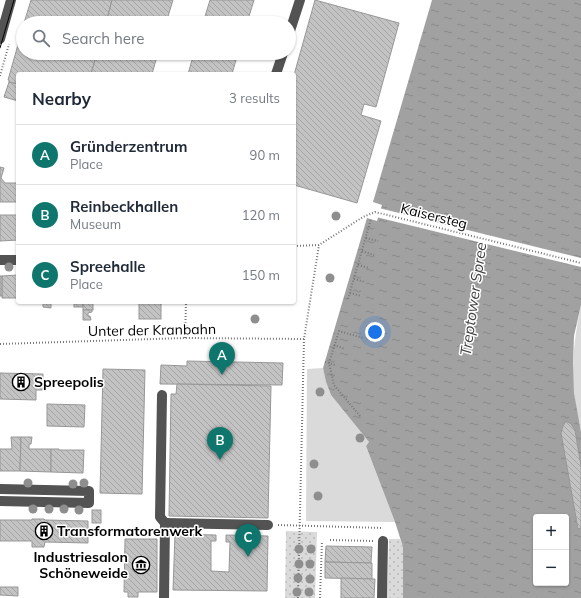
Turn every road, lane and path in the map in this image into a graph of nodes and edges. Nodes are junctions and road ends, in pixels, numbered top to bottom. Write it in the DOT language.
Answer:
graph roads {
  1 [pos="11,0"];
  2 [pos="300,0"];
  3 [pos="295,16"];
  4 [pos="0,39"];
  5 [pos="281,60"];
  6 [pos="277,72"];
  7 [pos="371,219"];
  8 [pos="366,238"];
  9 [pos="378,241"];
  10 [pos="319,245"];
  11 [pos="296,246"];
  12 [pos="362,251"];
  13 [pos="374,255"];
  14 [pos="0,260"];
  15 [pos="16,260"];
  16 [pos="581,263"];
  17 [pos="358,265"];
  18 [pos="369,268"];
  19 [pos="354,279"];
  20 [pos="365,282"];
  21 [pos="350,293"];
  22 [pos="361,296"];
  23 [pos="348,299"];
  24 [pos="186,304"];
  25 [pos="185,338"];
  26 [pos="363,338"];
  27 [pos="304,339"];
  28 [pos="0,344"];
  29 [pos="334,346"];
  30 [pos="345,349"];
  31 [pos="325,362"];
  32 [pos="329,363"];
  33 [pos="335,365"];
  34 [pos="162,396"];
  35 [pos="360,416"];
  36 [pos="0,489"];
  37 [pos="0,501"];
  38 [pos="165,523"];
  39 [pos="268,525"];
  40 [pos="300,527"];
  41 [pos="383,528"];
  42 [pos="330,540"];
  43 [pos="322,541"];
  44 [pos="383,541"];
  45 [pos="164,598"];
  46 [pos="298,598"];
  47 [pos="320,598"];
  48 [pos="382,598"];
  1 -- 4 [label="street"];
  2 -- 3 [label="street"];
  5 -- 6 [label="street"];
  7 -- 8 [label="path"];
  8 -- 9 [label="path"];
  8 -- 12 [label="path"];
  10 -- 11 [label="path"];
  10 -- 16 [label="path, Kaisersteg"];
  10 -- 27 [label="path"];
  12 -- 13 [label="path"];
  12 -- 17 [label="path"];
  14 -- 15 [label="street"];
  17 -- 18 [label="path"];
  17 -- 19 [label="path"];
  19 -- 20 [label="path"];
  19 -- 21 [label="path"];
  21 -- 22 [label="path"];
  21 -- 23 [label="path"];
  24 -- 25 [label="path"];
  25 -- 27 [label="path, Unter der Kranbahn"];
  25 -- 28 [label="path, Unter der Kranbahn"];
  26 -- 29 [label="path"];
  27 -- 40 [label="path"];
  29 -- 30 [label="path"];
  29 -- 32 [label="path"];
  31 -- 32 [label="path"];
  32 -- 33 [label="path"];
  32 -- 35 [label="path"];
  34 -- 38 [label="street"];
  36 -- 37 [label="street"];
  38 -- 39 [label="street"];
  38 -- 45 [label="street"];
  39 -- 40 [label="path"];
  40 -- 41 [label="path"];
  40 -- 46 [label="path"];
  42 -- 44 [label="path"];
  43 -- 47 [label="path"];
  44 -- 48 [label="street"];
}
